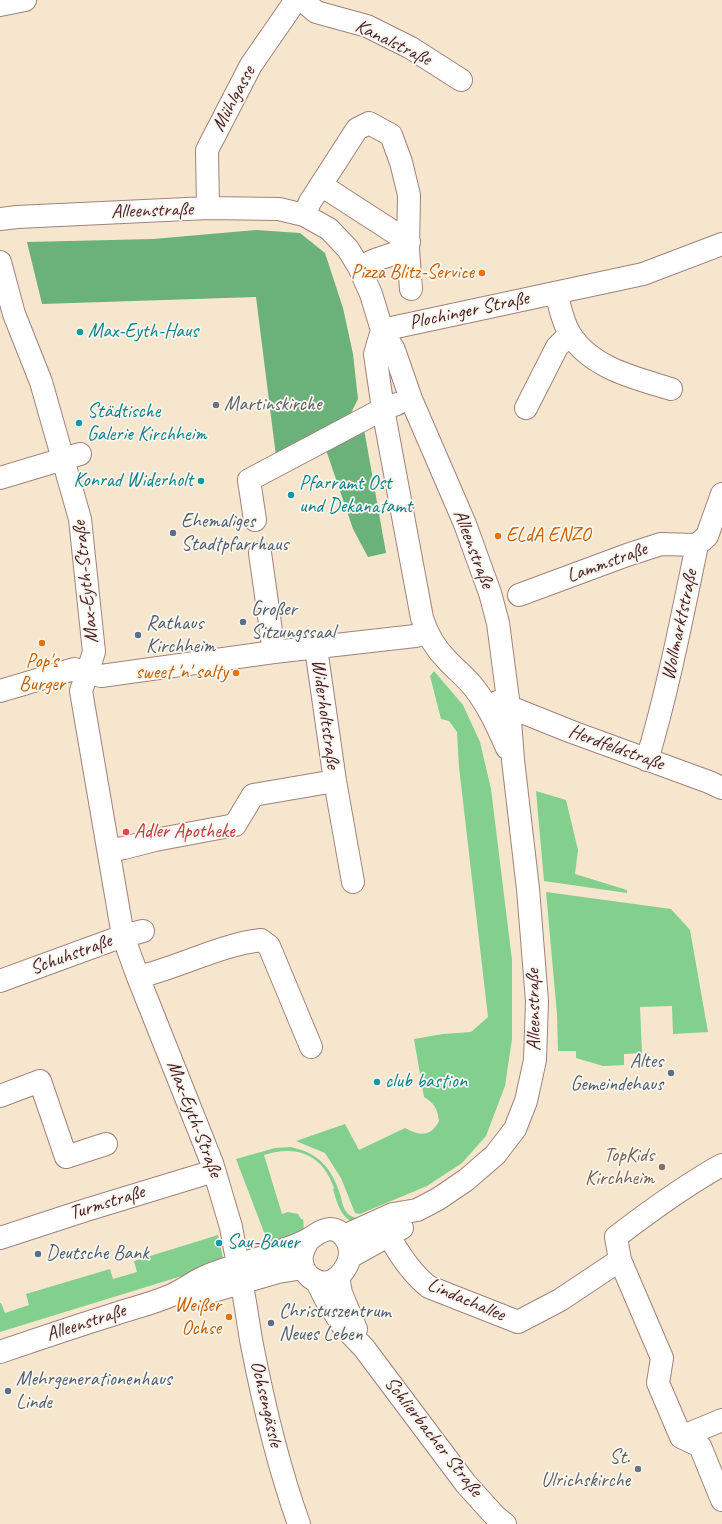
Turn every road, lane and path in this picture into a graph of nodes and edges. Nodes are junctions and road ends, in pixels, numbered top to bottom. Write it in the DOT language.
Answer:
graph roads {
  1 [pos="25,0"];
  2 [pos="296,0"];
  3 [pos="302,0"];
  4 [pos="0,5"];
  5 [pos="461,80"];
  6 [pos="321,185"];
  7 [pos="208,208"];
  8 [pos="304,215"];
  9 [pos="0,219"];
  10 [pos="722,244"];
  11 [pos="408,245"];
  12 [pos="0,262"];
  13 [pos="360,267"];
  14 [pos="411,289"];
  15 [pos="556,293"];
  16 [pos="382,330"];
  17 [pos="570,334"];
  18 [pos="671,389"];
  19 [pos="411,399"];
  20 [pos="384,408"];
  21 [pos="526,408"];
  22 [pos="72,457"];
  23 [pos="0,478"];
  24 [pos="722,494"];
  25 [pos="254,520"];
  26 [pos="697,545"];
  27 [pos="260,553"];
  28 [pos="519,595"];
  29 [pos="427,633"];
  30 [pos="316,648"];
  31 [pos="274,652"];
  32 [pos="87,672"];
  33 [pos="474,688"];
  34 [pos="0,691"];
  35 [pos="509,707"];
  36 [pos="513,760"];
  37 [pos="647,760"];
  38 [pos="335,781"];
  39 [pos="722,788"];
  40 [pos="109,850"];
  41 [pos="353,882"];
  42 [pos="133,934"];
  43 [pos="1,976"];
  44 [pos="138,977"];
  45 [pos="311,1047"];
  46 [pos="0,1096"];
  47 [pos="106,1144"];
  48 [pos="722,1165"];
  49 [pos="214,1171"];
  50 [pos="417,1210"];
  51 [pos="389,1236"];
  52 [pos="0,1238"];
  53 [pos="309,1239"];
  54 [pos="347,1247"];
  55 [pos="620,1260"];
  56 [pos="240,1274"];
  57 [pos="319,1276"];
  58 [pos="0,1352"];
  59 [pos="722,1420"];
  60 [pos="681,1437"];
  61 [pos="722,1500"];
  62 [pos="300,1524"];
  63 [pos="505,1524"];
  1 -- 4 [label="street"];
  2 -- 7 [label="street, Mühlgasse"];
  3 -- 5 [label="street, Kanalstraße"];
  6 -- 8 [label="street"];
  6 -- 11 [label="street"];
  6 -- 11 [label="street"];
  7 -- 8 [label="street, Alleenstraße"];
  7 -- 9 [label="street, Alleenstraße"];
  8 -- 13 [label="street, Alleenstraße"];
  10 -- 15 [label="street, Plochinger Straße"];
  11 -- 13 [label="street"];
  11 -- 14 [label="street"];
  12 -- 22 [label="street, Max-Eyth-Straße"];
  13 -- 16 [label="street, Alleenstraße"];
  15 -- 16 [label="street, Plochinger Straße"];
  15 -- 17 [label="street, Plochinger Straße"];
  16 -- 19 [label="street, Alleenstraße"];
  16 -- 20 [label="street, Alleenstraße"];
  17 -- 18 [label="street, Plochinger Straße"];
  17 -- 21 [label="street"];
  19 -- 20 [label="street"];
  19 -- 35 [label="street, Alleenstraße"];
  20 -- 25 [label="street"];
  20 -- 29 [label="street, Alleenstraße"];
  22 -- 23 [label="street"];
  22 -- 32 [label="street, Max-Eyth-Straße"];
  24 -- 26 [label="street, Wollmarktstraße"];
  26 -- 28 [label="street, Lammstraße"];
  26 -- 37 [label="street, Wollmarktstraße"];
  27 -- 31 [label="street"];
  29 -- 30 [label="street"];
  29 -- 33 [label="street, Alleenstraße"];
  30 -- 31 [label="street"];
  30 -- 38 [label="street, Widerholtstraße"];
  31 -- 32 [label="street"];
  32 -- 34 [label="street"];
  32 -- 40 [label="street, Max-Eyth-Straße"];
  33 -- 35 [label="street, Alleenstraße"];
  33 -- 36 [label="street, Alleenstraße"];
  35 -- 36 [label="street, Alleenstraße"];
  35 -- 37 [label="street, Herdfeldstraße"];
  36 -- 50 [label="street, Alleenstraße"];
  37 -- 39 [label="street, Herdfeldstraße"];
  38 -- 40 [label="street, Widerholtstraße"];
  38 -- 41 [label="street, Widerholtstraße"];
  40 -- 42 [label="street, Max-Eyth-Straße"];
  42 -- 43 [label="street, Schuhstraße"];
  42 -- 44 [label="street, Max-Eyth-Straße"];
  44 -- 45 [label="street"];
  44 -- 49 [label="street, Max-Eyth-Straße"];
  46 -- 47 [label="street"];
  48 -- 55 [label="street"];
  49 -- 52 [label="street, Turmstraße"];
  49 -- 56 [label="street, Max-Eyth-Straße"];
  50 -- 51 [label="street, Alleenstraße"];
  50 -- 54 [label="street, Alleenstraße"];
  51 -- 54 [label="street, Alleenstraße"];
  51 -- 55 [label="street, Lindachallee"];
  53 -- 54 [label="street, Alleenstraße"];
  53 -- 56 [label="street, Alleenstraße"];
  53 -- 57 [label="street"];
  54 -- 57 [label="street"];
  55 -- 60 [label="street"];
  56 -- 57 [label="street, Alleenstraße"];
  56 -- 58 [label="street, Alleenstraße"];
  56 -- 62 [label="street, Ochsengässle"];
  57 -- 63 [label="street, Schlierbacher Straße"];
  59 -- 60 [label="street"];
  60 -- 61 [label="street"];
}
